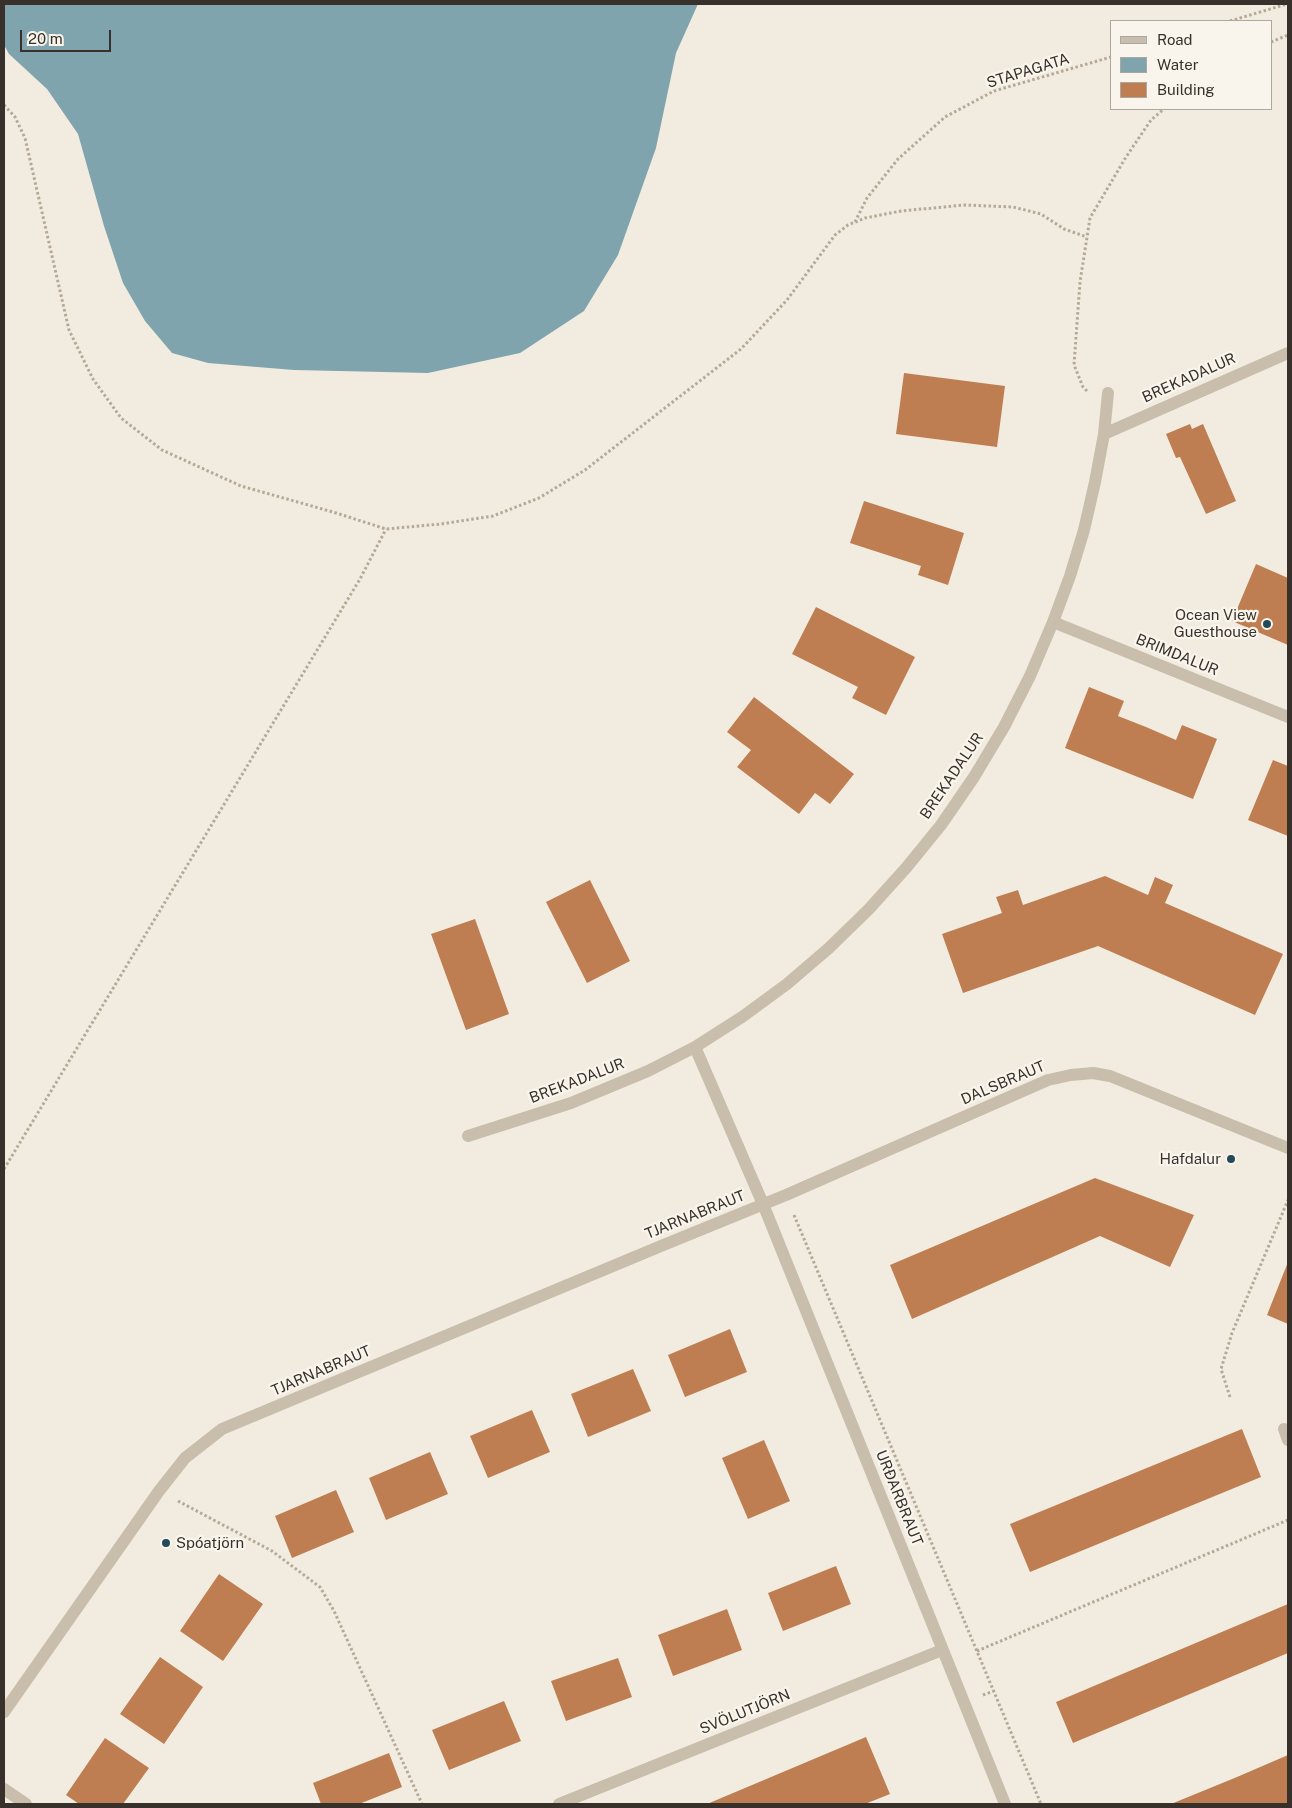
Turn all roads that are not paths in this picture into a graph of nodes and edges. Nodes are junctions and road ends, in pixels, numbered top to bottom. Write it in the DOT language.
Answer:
graph roads {
  1 [pos="1288,353"];
  2 [pos="1108,393"];
  3 [pos="1104,434"];
  4 [pos="1053,622"];
  5 [pos="1288,717"];
  6 [pos="695,1048"];
  7 [pos="468,1136"];
  8 [pos="1288,1148"];
  9 [pos="763,1204"];
  10 [pos="942,1650"];
  11 [pos="4,1712"];
  12 [pos="4,1789"];
  13 [pos="26,1804"];
  14 [pos="559,1804"];
  15 [pos="1005,1804"];
  1 -- 3 [label="street, BREKADALUR"];
  2 -- 3 [label="street, BREKADALUR"];
  3 -- 4 [label="street, BREKADALUR"];
  4 -- 5 [label="street, BRIMDALUR"];
  4 -- 6 [label="street, BREKADALUR"];
  6 -- 7 [label="street, BREKADALUR"];
  6 -- 9 [label="street"];
  8 -- 9 [label="street, DALSBRAUT"];
  9 -- 10 [label="street, URÐARBRAUT"];
  9 -- 11 [label="street, TJARNABRAUT"];
  10 -- 14 [label="street, SVÖLUTJÖRN"];
  10 -- 15 [label="street, URÐARBRAUT"];
  12 -- 13 [label="street"];
}
